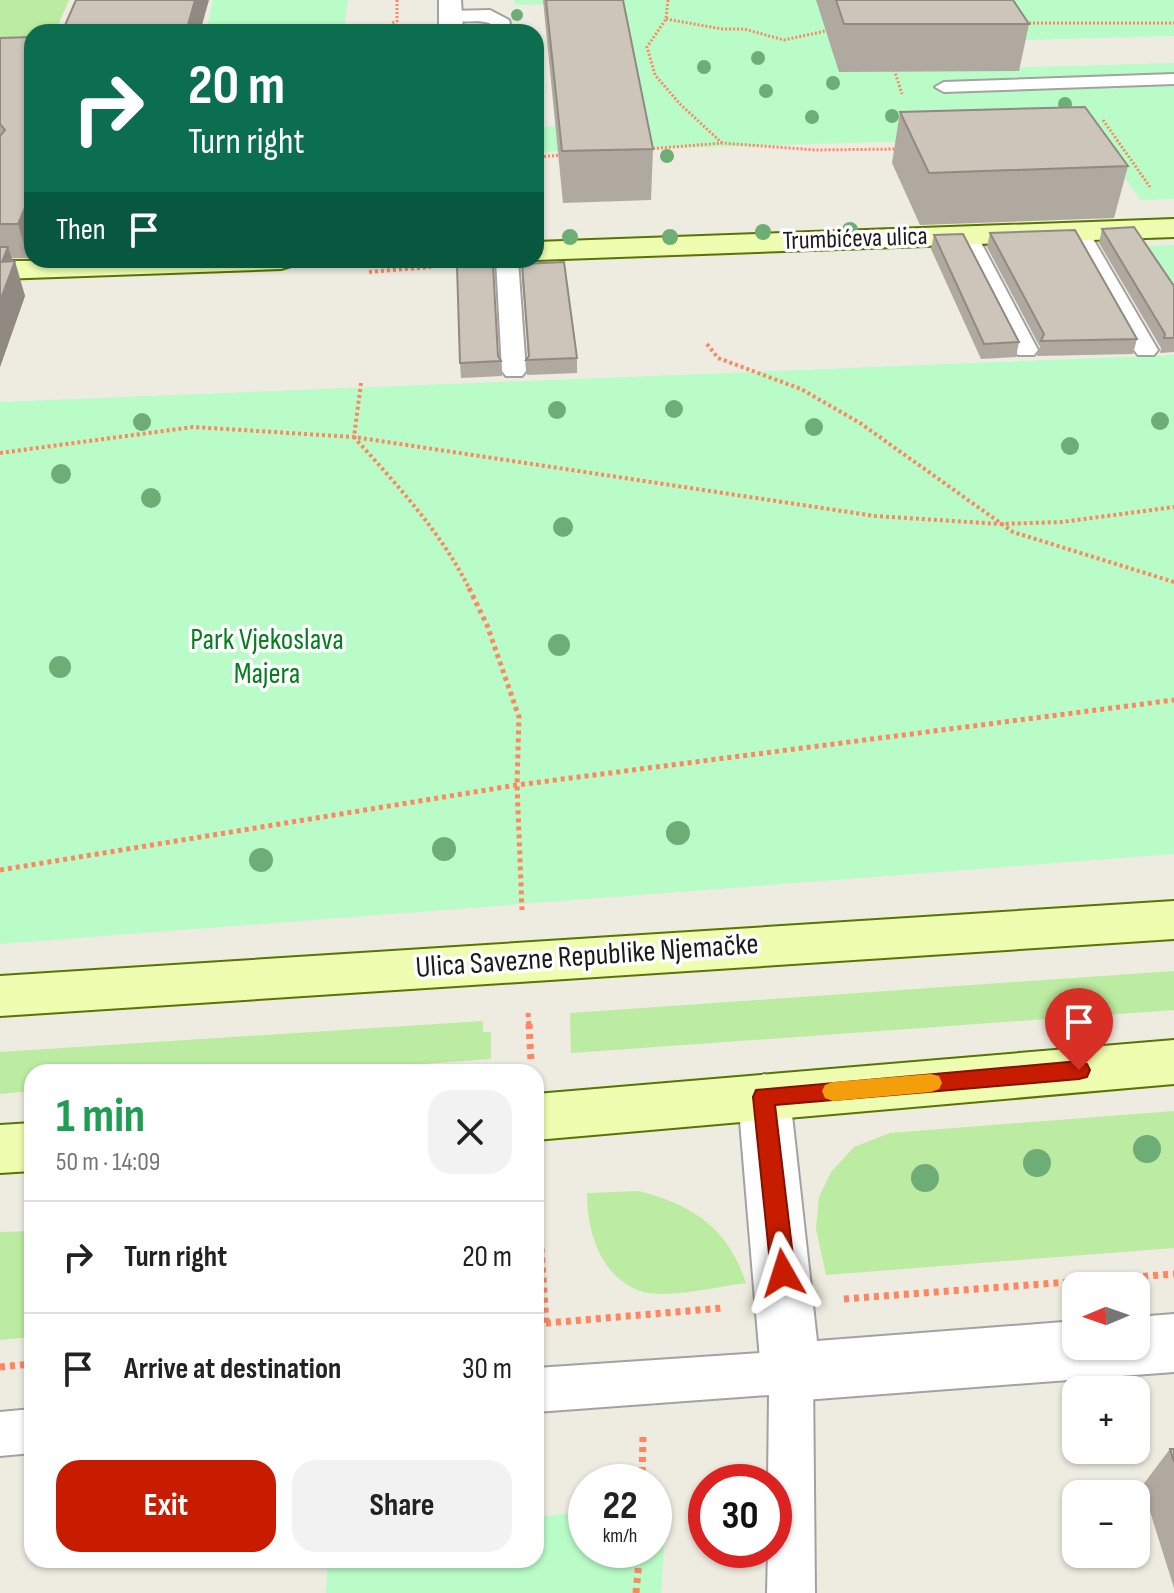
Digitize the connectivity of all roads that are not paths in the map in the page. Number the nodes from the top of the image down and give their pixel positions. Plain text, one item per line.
1 (451, 16) edge
2 (503, 24) edge
3 (1174, 79) edge
4 (944, 87) dead end
5 (1174, 228) edge
6 (1079, 232) junction
7 (967, 235) junction
8 (544, 251) edge
9 (56, 268) edge
10 (508, 268) edge
11 (0, 270) edge
12 (1026, 350) dead end
13 (1146, 350) dead end
14 (514, 371) dead end
15 (1174, 920) edge
16 (0, 996) edge
17 (1174, 1062) edge
18 (764, 1097) junction
19 (544, 1116) edge
20 (24, 1148) edge
21 (0, 1149) edge
22 (1174, 1343) edge
23 (1150, 1345) edge
24 (1062, 1352) edge
25 (791, 1372) junction
26 (544, 1389) edge
27 (24, 1432) edge
28 (0, 1434) edge
29 (791, 1593) edge

1 - 2 lane
3 - 4 lane
5 - 6 street, Trumbićeva ulica
6 - 7 street, Trumbićeva ulica
6 - 13 lane
7 - 8 street, Trumbićeva ulica
7 - 12 lane
9 - 11 street
10 - 14 lane
15 - 16 street, Ulica Savezne Republike Njemačke
17 - 18 street
18 - 19 street
18 - 25 street
20 - 21 street
22 - 23 street
24 - 25 street
25 - 26 lane
25 - 29 lane
27 - 28 lane

